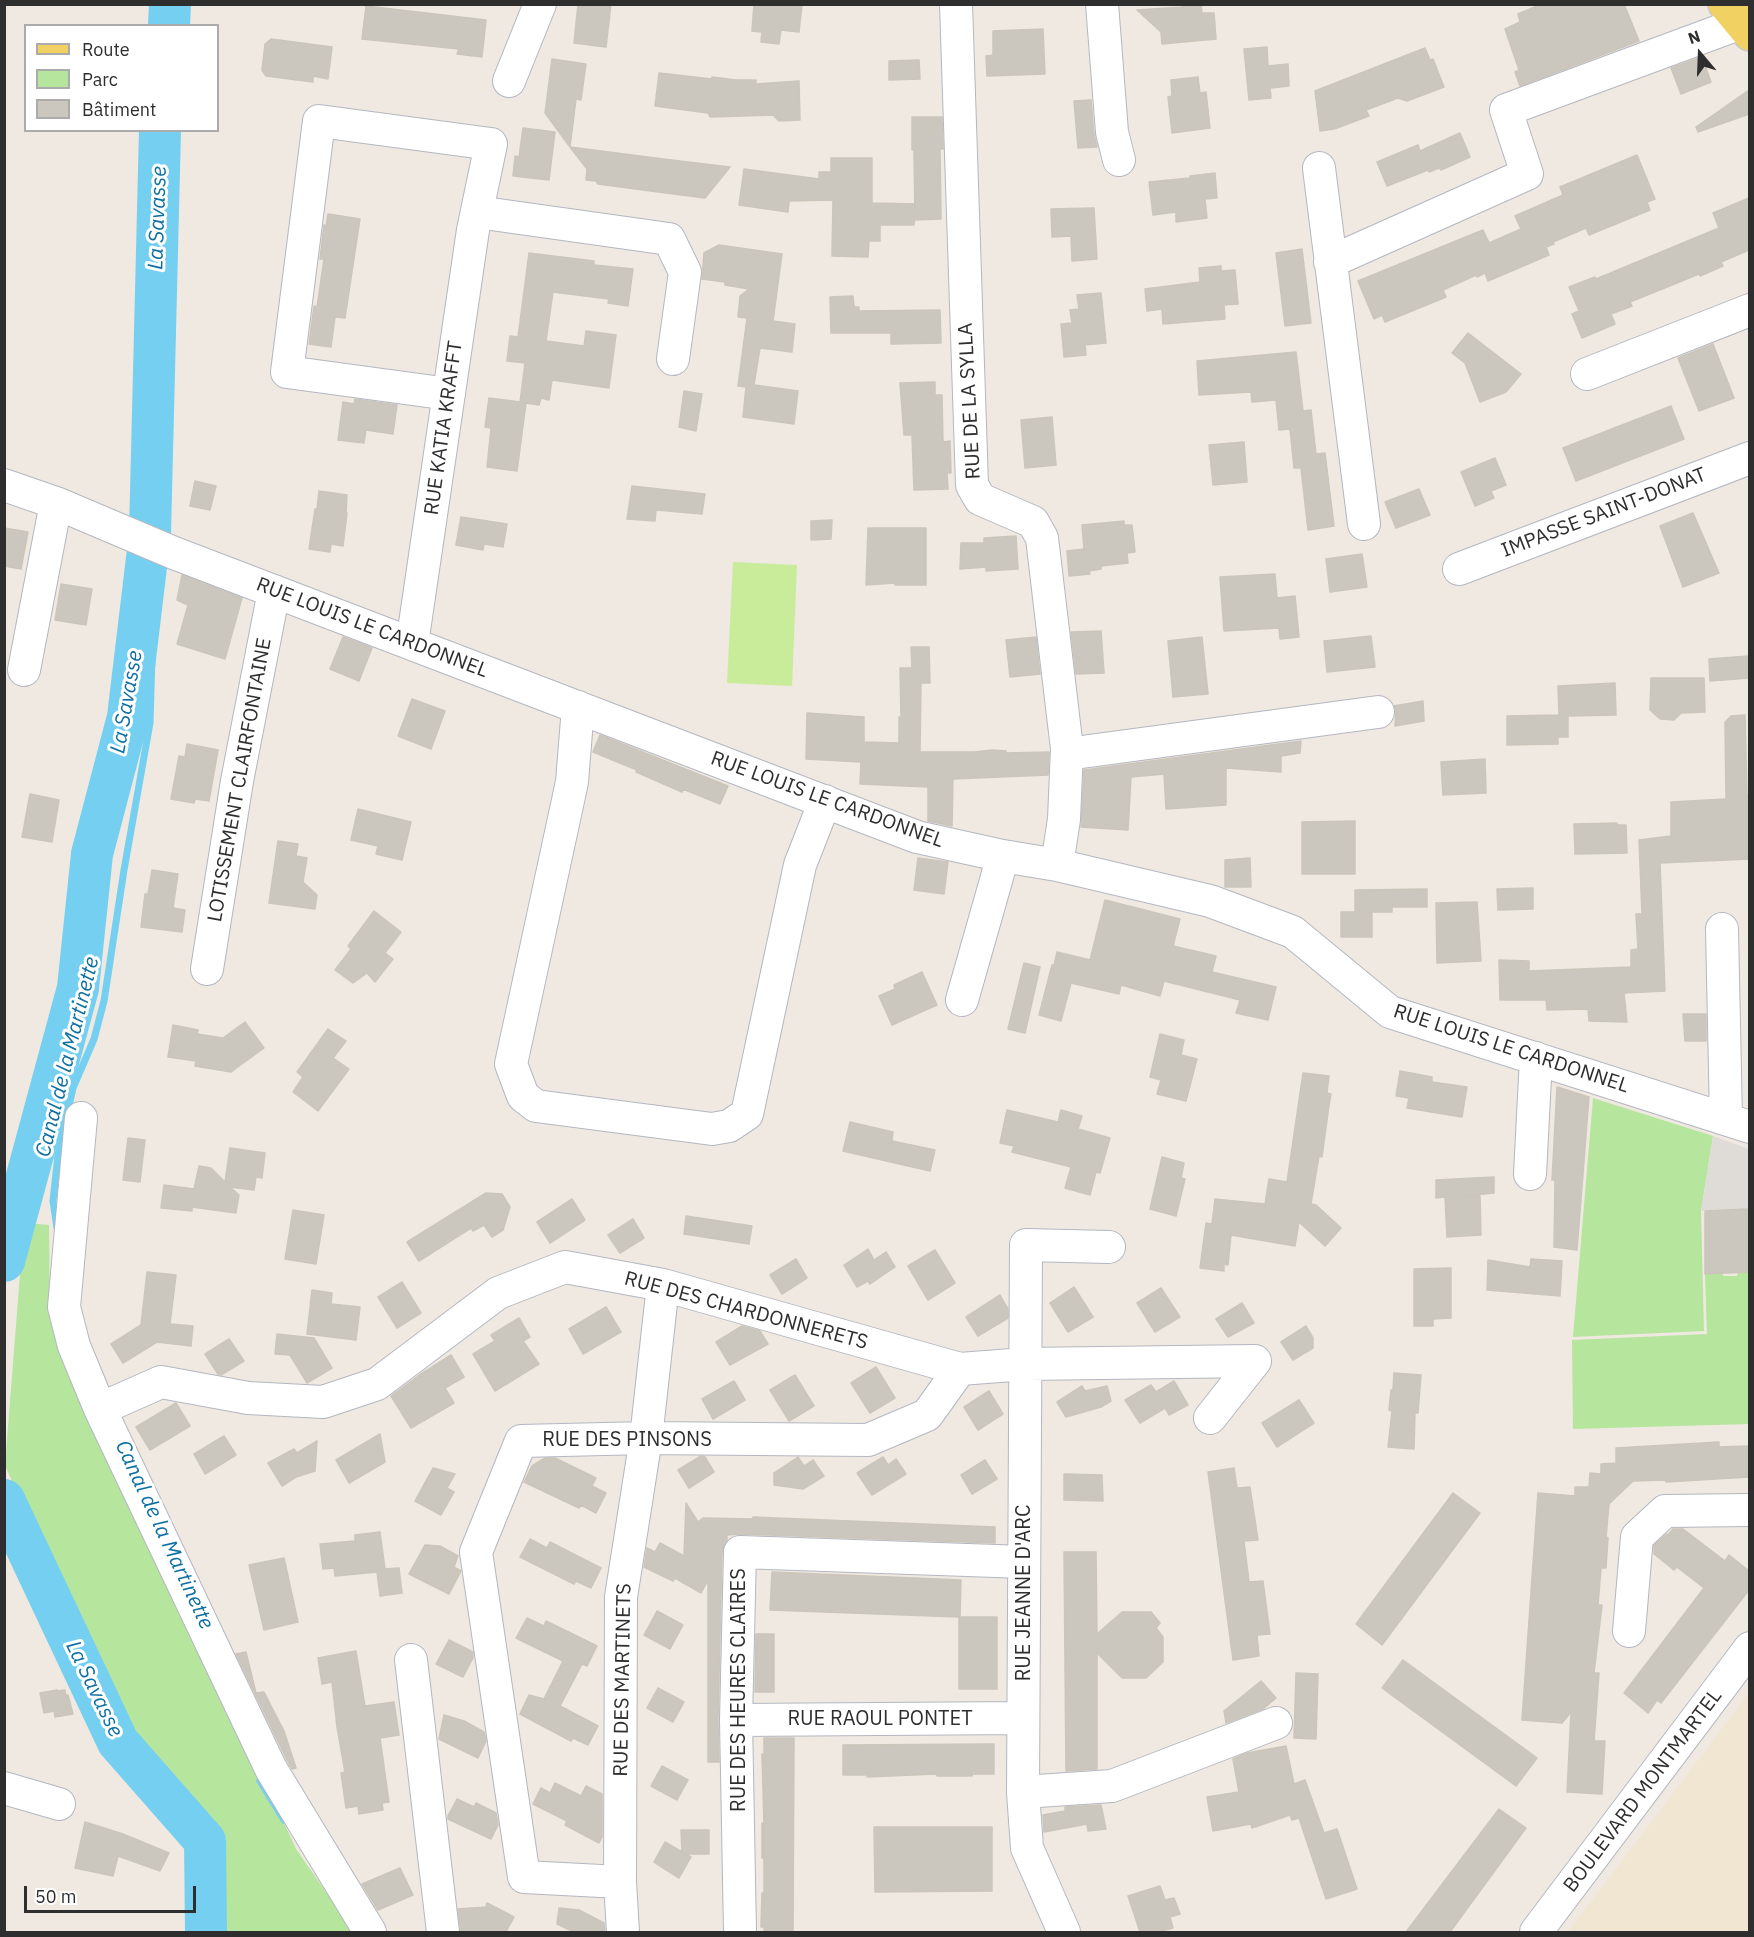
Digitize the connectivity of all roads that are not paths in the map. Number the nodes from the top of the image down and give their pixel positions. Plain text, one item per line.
1 (540, 4) edge
2 (956, 4) edge
3 (1102, 4) edge
4 (1739, 21) edge
5 (509, 81) dead end
6 (1119, 160) dead end
7 (1319, 168) dead end
8 (477, 212) junction
9 (1330, 262) junction
10 (1749, 310) edge
11 (673, 359) dead end
12 (1587, 374) dead end
13 (449, 394) junction
14 (1749, 458) edge
15 (4, 485) edge
16 (56, 503) junction
17 (1364, 524) dead end
18 (1459, 569) dead end
19 (274, 591) junction
20 (412, 644) junction
21 (24, 670) dead end
22 (578, 707) junction
23 (1378, 712) dead end
24 (1067, 754) junction
25 (825, 801) junction
26 (1003, 856) junction
27 (1057, 865) junction
28 (1722, 928) dead end
29 (207, 969) dead end
30 (962, 1000) dead end
31 (1536, 1058) junction
32 (81, 1118) dead end
33 (1738, 1123) edge
34 (1530, 1174) dead end
35 (1109, 1247) dead end
36 (663, 1285) junction
37 (1025, 1364) junction
38 (960, 1369) junction
39 (100, 1409) junction
40 (1210, 1418) dead end
41 (646, 1438) junction
42 (1749, 1510) edge
43 (1024, 1562) junction
44 (1629, 1631) dead end
45 (1749, 1648) edge
46 (411, 1660) dead end
47 (1023, 1718) junction
48 (736, 1720) junction
49 (1276, 1723) dead end
50 (4, 1788) edge
51 (1023, 1792) junction
52 (59, 1804) dead end
53 (620, 1882) junction
54 (370, 1932) edge
55 (443, 1932) edge
56 (623, 1932) edge
57 (740, 1932) edge
58 (1064, 1932) edge
59 (1536, 1932) edge

1 - 5 street
2 - 24 street, RUE DE LA SYLLA
3 - 6 street
4 - 9 street
7 - 9 street
8 - 11 street
8 - 13 street, RUE KATIA KRAFFT
8 - 13 street, RUE KATIA KRAFFT
9 - 17 street
10 - 12 street
13 - 20 street, RUE KATIA KRAFFT
14 - 18 street, IMPASSE SAINT-DONAT
15 - 16 street, RUE LOUIS LE CARDONNEL
16 - 19 street, RUE LOUIS LE CARDONNEL
16 - 21 street
19 - 20 street, RUE LOUIS LE CARDONNEL
19 - 29 street, LOTISSEMENT CLAIRFONTAINE
20 - 22 street, RUE LOUIS LE CARDONNEL
22 - 25 street, RUE LOUIS LE CARDONNEL
22 - 25 street
23 - 24 street
24 - 27 street, RUE DE LA SYLLA
25 - 26 street, RUE LOUIS LE CARDONNEL
26 - 27 street, RUE LOUIS LE CARDONNEL
26 - 30 street
27 - 31 street, RUE LOUIS LE CARDONNEL
28 - 33 street
31 - 33 street, RUE LOUIS LE CARDONNEL
31 - 34 street
32 - 39 street
35 - 37 street, RUE JEANNE D'ARC
36 - 38 street, RUE DES CHARDONNERETS
36 - 39 street, RUE DES CHARDONNERETS
36 - 41 street, RUE DES MARTINETS
37 - 38 street, RUE DES CHARDONNERETS
37 - 40 street, RUE DES CHARDONNERETS
37 - 43 street, RUE JEANNE D'ARC
38 - 41 street, RUE DES PINSONS
39 - 54 street
41 - 53 street, RUE DES MARTINETS
41 - 53 street, RUE DES PINSONS
42 - 44 street
43 - 47 street, RUE JEANNE D'ARC
43 - 48 street, RUE DES HEURES CLAIRES
45 - 59 street, BOULEVARD MONTMARTEL
46 - 55 street
47 - 48 street, RUE RAOUL PONTET
47 - 51 street, RUE JEANNE D'ARC
48 - 57 street, RUE DES HEURES CLAIRES
49 - 51 street
50 - 52 street
51 - 58 street, RUE JEANNE D'ARC
53 - 56 street, RUE DES MARTINETS

